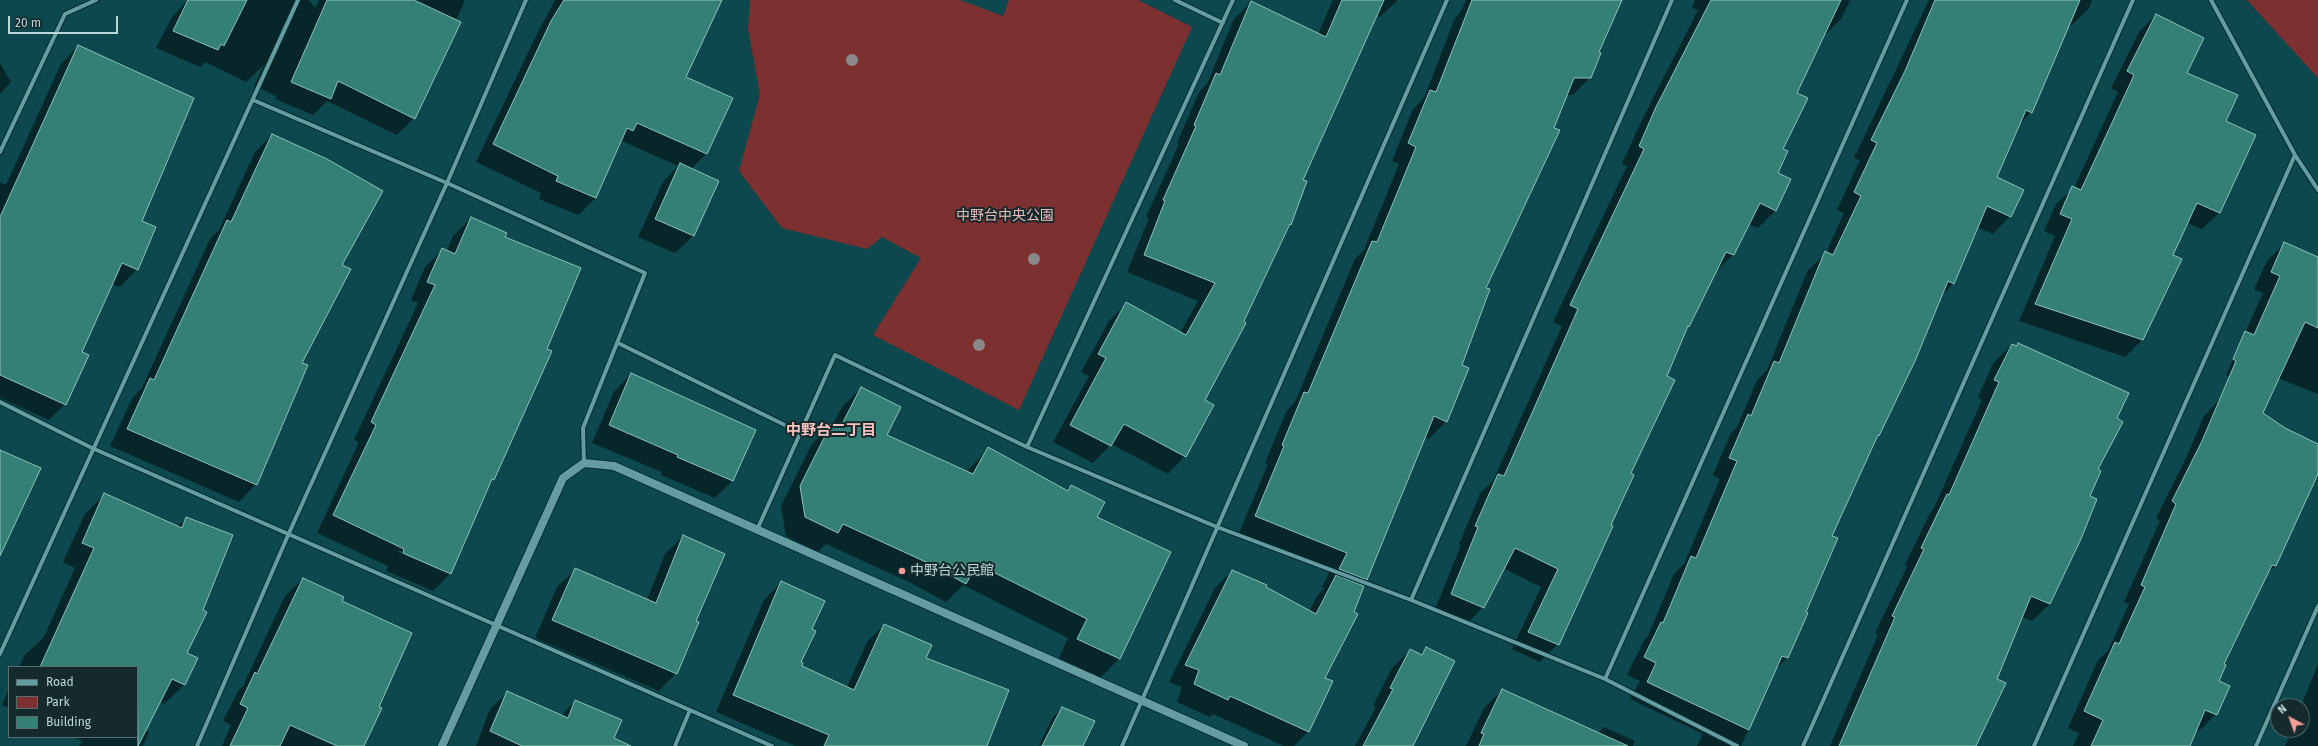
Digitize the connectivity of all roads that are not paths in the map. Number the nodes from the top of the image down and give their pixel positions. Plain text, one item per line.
1 (96, 0) edge
2 (298, 0) edge
3 (526, 0) edge
4 (1175, 0) edge
5 (1233, 0) edge
6 (1447, 0) edge
7 (1672, 0) edge
8 (1907, 0) edge
9 (2133, 0) edge
10 (2211, 0) edge
11 (1223, 24) junction
12 (253, 100) junction
13 (0, 152) edge
14 (2295, 155) junction
15 (447, 183) junction
16 (2318, 190) edge
17 (618, 343) junction
18 (0, 402) edge
19 (799, 432) junction
20 (1027, 447) junction
21 (92, 448) junction
22 (584, 463) junction
23 (1217, 527) junction
24 (757, 530) junction
25 (289, 533) junction
26 (1412, 600) junction
27 (2318, 606) edge
28 (496, 625) junction
29 (0, 654) edge
30 (1605, 679) junction
31 (1142, 701) junction
32 (690, 710) junction
33 (197, 746) edge
34 (442, 746) edge
35 (675, 746) edge
36 (772, 746) edge
37 (1122, 746) edge
38 (1244, 746) edge
39 (1737, 746) edge
40 (1803, 746) edge
41 (2034, 746) edge
42 (2256, 746) edge

1 - 13 street
2 - 12 street
3 - 15 street
4 - 11 street
5 - 11 street
6 - 23 street
7 - 26 street
8 - 30 street
9 - 40 street
10 - 14 street
11 - 20 street
12 - 15 street
12 - 21 street
14 - 16 street
14 - 41 street
15 - 17 street
15 - 25 street
17 - 19 street
17 - 22 street
18 - 21 street
19 - 20 street
19 - 24 street
20 - 23 street
21 - 25 street
21 - 29 street
22 - 24 street
22 - 28 street
23 - 26 street
23 - 31 street
24 - 31 street
25 - 28 street
25 - 33 street
26 - 30 street
27 - 42 street
28 - 32 street
28 - 34 street
30 - 39 street
31 - 37 street
31 - 38 street
32 - 35 street
32 - 36 street

